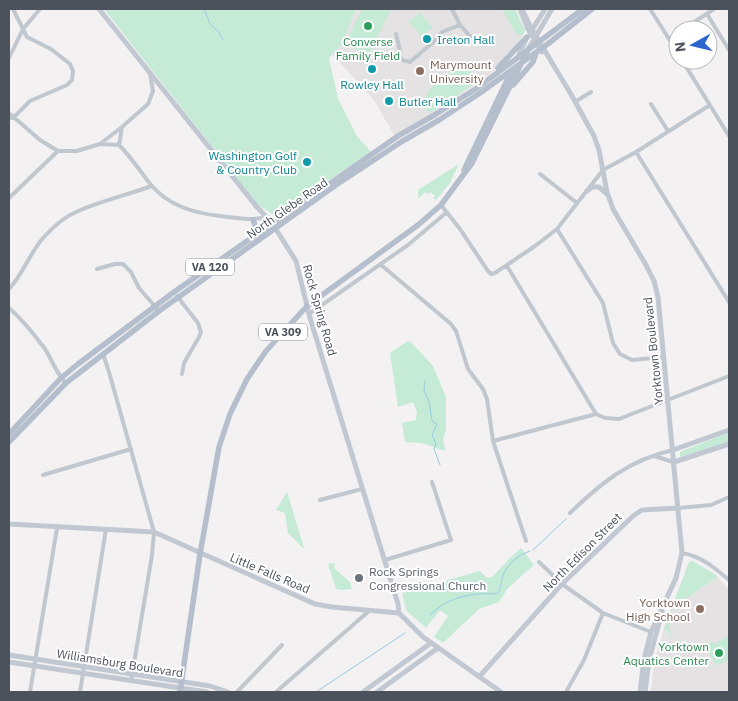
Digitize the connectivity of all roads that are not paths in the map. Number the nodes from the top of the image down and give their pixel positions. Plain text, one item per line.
1 (13, 9) edge
2 (40, 9) edge
3 (100, 9) edge
4 (452, 9) edge
5 (521, 9) edge
6 (545, 9) edge
7 (552, 9) edge
8 (583, 9) edge
9 (592, 9) edge
10 (650, 9) edge
11 (714, 9) edge
12 (707, 14) junction
13 (698, 20) edge
14 (539, 23) junction
15 (460, 25) junction
16 (22, 29) junction
17 (396, 34) dead end
18 (470, 36) dead end
19 (668, 36) edge
20 (527, 37) junction
21 (530, 46) junction
22 (729, 50) edge
23 (536, 53) junction
24 (519, 55) junction
25 (9, 58) edge
26 (521, 62) junction
27 (513, 68) junction
28 (688, 70) edge
29 (150, 74) junction
30 (492, 77) junction
31 (160, 86) junction
32 (508, 88) junction
33 (153, 91) junction
34 (591, 92) dead end
35 (575, 102) junction
36 (651, 104) dead end
37 (710, 105) junction
38 (9, 113) edge
39 (11, 118) edge
40 (122, 127) junction
41 (668, 131) junction
42 (729, 136) edge
43 (100, 144) junction
44 (119, 145) junction
45 (58, 151) junction
46 (636, 152) junction
47 (603, 170) junction
48 (462, 174) junction
49 (540, 174) dead end
50 (152, 186) junction
51 (587, 191) junction
52 (609, 197) junction
53 (9, 198) edge
54 (577, 204) junction
55 (441, 205) junction
56 (447, 212) junction
57 (267, 217) junction
58 (253, 220) junction
59 (274, 225) junction
60 (557, 229) junction
61 (258, 233) junction
62 (380, 264) junction
63 (507, 266) junction
64 (97, 269) dead end
65 (9, 289) edge
66 (176, 295) junction
67 (729, 302) edge
68 (308, 306) junction
69 (9, 308) edge
70 (157, 308) junction
71 (309, 314) junction
72 (100, 351) junction
73 (664, 357) junction
74 (182, 374) dead end
75 (729, 376) edge
76 (64, 380) junction
77 (668, 399) junction
78 (596, 414) junction
79 (729, 430) edge
80 (9, 434) edge
81 (493, 441) junction
82 (9, 442) edge
83 (729, 444) edge
84 (131, 449) junction
85 (672, 450) junction
86 (654, 456) junction
87 (674, 462) junction
88 (43, 474) dead end
89 (432, 482) dead end
90 (362, 488) junction
91 (729, 497) edge
92 (320, 500) dead end
93 (678, 508) junction
94 (570, 514) dead end
95 (9, 524) edge
96 (57, 528) junction
97 (106, 529) junction
98 (154, 532) junction
99 (526, 541) dead end
100 (682, 553) junction
101 (200, 554) junction
102 (385, 560) junction
103 (539, 562) dead end
104 (729, 580) edge
105 (562, 584) junction
106 (369, 611) junction
107 (662, 611) junction
108 (399, 613) junction
109 (603, 613) junction
110 (652, 632) junction
111 (431, 643) junction
112 (282, 645) dead end
113 (438, 648) junction
114 (9, 655) edge
115 (36, 659) junction
116 (9, 662) edge
117 (35, 666) junction
118 (84, 667) junction
119 (83, 674) junction
120 (132, 675) junction
121 (479, 677) junction
122 (131, 681) junction
123 (181, 688) edge
124 (30, 692) edge
125 (80, 692) edge
126 (207, 692) edge
127 (228, 692) edge
128 (237, 692) edge
129 (276, 692) edge
130 (363, 692) edge
131 (377, 692) edge
132 (501, 692) edge
133 (566, 692) edge
134 (640, 692) edge
135 (645, 692) edge

1 - 16 street
2 - 16 street
3 - 29 street, Rock Spring Road
4 - 15 street
5 - 35 street, Yorktown Boulevard
6 - 14 street, VA 309
7 - 14 street, VA 309
8 - 21 main road, North Glebe Road / VA 120
9 - 23 main road, North Glebe Road / VA 120
10 - 19 street
11 - 12 street
12 - 13 street
12 - 22 street
14 - 20 street, VA 309
14 - 21 street, VA 309
15 - 17 street
15 - 18 street
16 - 25 street
16 - 39 street
20 - 24 street, VA 309
20 - 30 main road
21 - 24 main road, North Glebe Road / VA 120
21 - 26 main road, VA 309
23 - 26 main road, North Glebe Road / VA 120
23 - 32 main road
24 - 27 main road, VA 309
24 - 30 main road, North Glebe Road / VA 120
26 - 27 main road, North Glebe Road / VA 120
26 - 32 main road, VA 309
27 - 48 main road, VA 309
27 - 59 main road, North Glebe Road / VA 120
28 - 37 street
29 - 31 street, Rock Spring Road
29 - 33 street
30 - 59 main road, North Glebe Road / VA 120
31 - 33 street
31 - 57 street, Rock Spring Road
32 - 48 main road, VA 309
33 - 40 street
34 - 35 street
35 - 47 street, Yorktown Boulevard
36 - 41 street
37 - 41 street
37 - 42 street
38 - 39 street
39 - 45 street
40 - 43 street
40 - 44 street
41 - 46 street
43 - 44 street
43 - 45 street
44 - 50 street
45 - 53 street
46 - 47 street
46 - 67 street
47 - 51 street
47 - 52 street, Yorktown Boulevard
48 - 55 main road, VA 309
49 - 54 street
50 - 58 street
50 - 65 street
51 - 52 street
51 - 54 street
52 - 73 street, Yorktown Boulevard
54 - 60 street
55 - 56 street
55 - 68 main road, VA 309
56 - 62 street
56 - 63 street
57 - 58 street
57 - 59 street, Rock Spring Road
58 - 61 main road
59 - 61 main road, North Glebe Road / VA 120
59 - 66 main road, North Glebe Road / VA 120
59 - 68 street, Rock Spring Road
60 - 63 street
60 - 73 street
61 - 66 main road, North Glebe Road / VA 120
62 - 71 street
62 - 81 street
63 - 78 street
64 - 70 street
66 - 70 main road, North Glebe Road / VA 120
66 - 74 street
68 - 71 street, Rock Spring Road
68 - 101 main road, VA 309
69 - 76 street
70 - 72 main road, North Glebe Road / VA 120
71 - 90 street, Rock Spring Road
72 - 76 main road, North Glebe Road / VA 120
72 - 84 street
73 - 77 street, Yorktown Boulevard
75 - 77 street
76 - 80 main road, North Glebe Road / VA 120
76 - 82 main road, North Glebe Road / VA 120
77 - 78 street
77 - 85 street, Yorktown Boulevard
78 - 81 street
79 - 85 street
81 - 99 street
83 - 87 street
84 - 88 street
84 - 98 street
85 - 86 street
85 - 87 street, Yorktown Boulevard
86 - 87 street
86 - 94 street
87 - 93 street, Yorktown Boulevard
89 - 102 street
90 - 92 street
90 - 102 street, Rock Spring Road
91 - 93 street, North Edison Street
93 - 100 street, Yorktown Boulevard
93 - 105 street, North Edison Street
95 - 96 street, Little Falls Road
96 - 97 street, Little Falls Road
96 - 115 street
97 - 98 street, Little Falls Road
97 - 118 street
98 - 101 street, Little Falls Road
98 - 120 street
100 - 104 street
100 - 107 street, Yorktown Boulevard
101 - 106 street, Little Falls Road
101 - 123 main road, VA 309
102 - 108 street, Rock Spring Road
103 - 105 street
105 - 109 street
105 - 121 street, North Edison Street
106 - 108 street, Little Falls Road
106 - 129 street
107 - 110 street, Yorktown Boulevard
107 - 135 street, Yorktown Boulevard
108 - 111 street
109 - 110 street
109 - 133 street
110 - 134 street, Yorktown Boulevard
111 - 113 street
111 - 130 street
112 - 128 street
113 - 121 street
113 - 131 street
114 - 115 street, Williamsburg Boulevard
115 - 117 street
115 - 118 street, Williamsburg Boulevard
116 - 117 street, Williamsburg Boulevard
117 - 119 street, Williamsburg Boulevard
117 - 124 street
118 - 119 street
118 - 120 street, Williamsburg Boulevard
119 - 122 street, Williamsburg Boulevard
119 - 125 street
120 - 122 street
120 - 123 street, Williamsburg Boulevard
121 - 132 street
122 - 123 street, Williamsburg Boulevard
123 - 126 street, Williamsburg Boulevard
123 - 127 street, Williamsburg Boulevard

